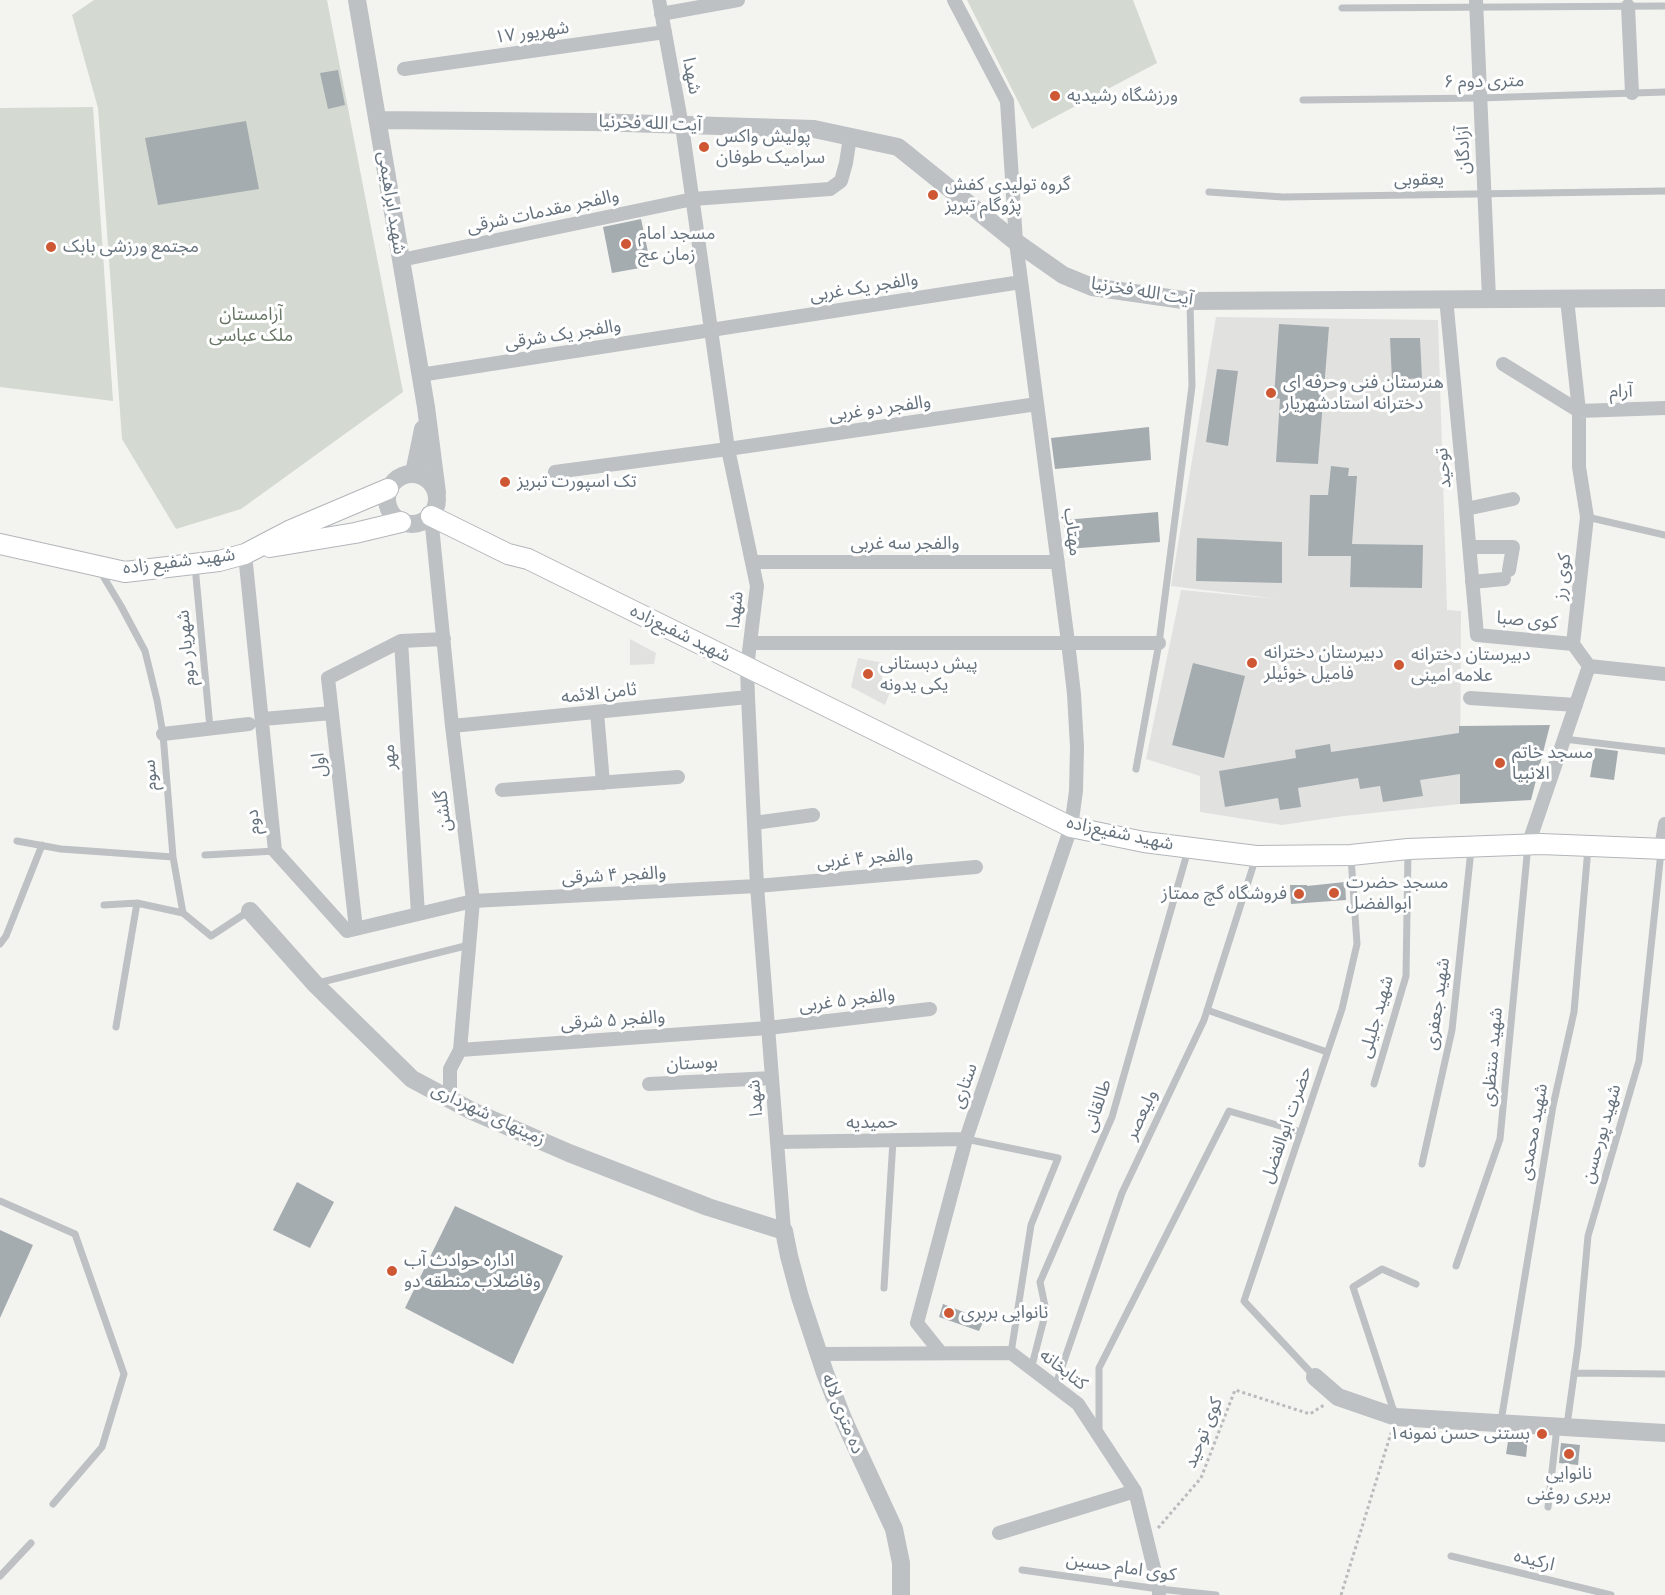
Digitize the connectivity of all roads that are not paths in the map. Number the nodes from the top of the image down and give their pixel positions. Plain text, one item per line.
1 (357, 0) edge
2 (738, 0) edge
3 (954, 0) edge
4 (1476, 4) edge
5 (1628, 6) junction
6 (1665, 6) edge
7 (660, 7) edge
8 (1342, 8) dead end
9 (665, 32) junction
10 (404, 69) dead end
11 (1665, 92) edge
12 (1632, 93) junction
13 (1480, 98) junction
14 (1303, 100) dead end
15 (378, 120) junction
16 (682, 126) junction
17 (850, 137) junction
18 (1665, 191) edge
19 (1209, 192) dead end
20 (1484, 195) junction
21 (693, 199) junction
22 (1016, 242) junction
23 (401, 260) junction
24 (1021, 282) junction
25 (1446, 298) junction
26 (1489, 298) junction
27 (1665, 298) edge
28 (1567, 299) junction
29 (1190, 301) junction
30 (712, 330) junction
31 (1503, 364) dead end
32 (420, 375) junction
33 (1037, 404) junction
34 (426, 407) junction
35 (1665, 408) edge
36 (1579, 411) junction
37 (728, 449) junction
38 (555, 472) dead end
39 (414, 473) junction
40 (388, 489) junction
41 (1513, 499) dead end
42 (434, 505) junction
43 (1467, 509) junction
44 (1587, 517) junction
45 (401, 522) junction
46 (1665, 535) edge
47 (0, 544) edge
48 (1470, 548) junction
49 (249, 552) junction
50 (752, 562) junction
51 (1058, 562) junction
52 (195, 564) junction
53 (97, 566) junction
54 (1472, 582) junction
55 (1477, 635) joint
56 (444, 639) junction
57 (401, 641) junction
58 (1068, 642) junction
59 (750, 643) junction
60 (1159, 643) junction
61 (1574, 644) junction
62 (1589, 666) junction
63 (747, 668) junction
64 (1665, 674) edge
65 (748, 697) junction
66 (1470, 698) dead end
67 (1576, 705) junction
68 (597, 712) junction
69 (332, 713) junction
70 (263, 720) junction
71 (249, 724) dead end
72 (452, 726) junction
73 (210, 729) junction
74 (163, 734) junction
75 (1564, 740) junction
76 (1665, 750) edge
77 (1136, 769) dead end
78 (678, 777) dead end
79 (603, 783) junction
80 (502, 790) dead end
81 (813, 815) dead end
82 (754, 823) junction
83 (1665, 824) edge
84 (1071, 827) junction
85 (17, 841) dead end
86 (42, 845) junction
87 (1528, 845) junction
88 (1588, 846) junction
89 (1189, 847) junction
90 (1472, 847) junction
91 (1408, 849) junction
92 (1663, 849) edge
93 (275, 851) junction
94 (205, 855) dead end
95 (1351, 855) junction
96 (1256, 856) junction
97 (173, 857) junction
98 (976, 867) dead end
99 (757, 886) junction
100 (473, 901) junction
101 (137, 903) junction
102 (104, 905) dead end
103 (250, 911) joint
104 (183, 913) junction
105 (418, 914) junction
106 (356, 929) junction
107 (0, 944) edge
108 (469, 945) junction
109 (315, 984) junction
110 (930, 1009) dead end
111 (1207, 1010) junction
112 (116, 1027) dead end
113 (768, 1028) junction
114 (460, 1050) junction
115 (1327, 1052) junction
116 (772, 1078) junction
117 (650, 1084) dead end
118 (1374, 1084) dead end
119 (450, 1099) junction
120 (1301, 1132) junction
121 (966, 1139) junction
122 (893, 1140) junction
123 (778, 1142) junction
124 (1422, 1164) dead end
125 (0, 1201) edge
126 (784, 1231) junction
127 (1456, 1266) dead end
128 (1416, 1284) dead end
129 (884, 1288) dead end
130 (941, 1353) junction
131 (1011, 1353) junction
132 (818, 1354) junction
133 (1031, 1369) junction
134 (1574, 1373) junction
135 (1665, 1374) edge
136 (1315, 1377) joint
137 (1055, 1387) junction
138 (1396, 1417) junction
139 (1501, 1423) junction
140 (1562, 1427) junction
141 (1665, 1433) edge
142 (1098, 1435) junction
143 (1135, 1491) junction
144 (53, 1504) dead end
145 (1548, 1508) dead end
146 (999, 1533) dead end
147 (31, 1543) dead end
148 (1451, 1556) dead end
149 (1022, 1570) dead end
150 (0, 1576) edge
151 (1159, 1592) edge
152 (902, 1595) edge
153 (1216, 1595) edge
154 (1611, 1595) edge

1 - 15 street, شهید ابراهیمی
2 - 7 street
3 - 22 street, مهتاب
4 - 5 lane
4 - 8 lane
4 - 13 street, آزادگان
5 - 6 lane
5 - 12 street
7 - 9 street, شهدا
9 - 10 street, ۱۷ شهریور
9 - 16 street, شهدا
11 - 12 lane, ۶ متری دوم
12 - 13 lane, ۶ متری دوم
13 - 14 lane, ۶ متری دوم
13 - 20 street, آزادگان
15 - 16 street, آیت الله فخرنیا
15 - 23 street, شهید ابراهیمی
16 - 17 street, آیت الله فخرنیا
16 - 21 street, شهدا
17 - 21 street, والفجر مقدمات شرقی
17 - 22 street, آیت الله فخرنیا
18 - 20 lane, یعقوبی
19 - 20 lane, یعقوبی
20 - 26 street, آزادگان
21 - 23 street, والفجر مقدمات شرقی
21 - 30 street, شهدا
22 - 24 street, مهتاب
22 - 29 street, آیت الله فخرنیا
23 - 32 street, شهید ابراهیمی
24 - 30 street, والفجر یک غربی
24 - 33 street, مهتاب
25 - 26 street, آیت الله فخرنیا
25 - 29 street, آیت الله فخرنیا
25 - 43 street, توحید
26 - 28 street, آیت الله فخرنیا
27 - 28 street, آیت الله فخرنیا
28 - 36 street, کوی رز
29 - 60 lane
30 - 32 street, والفجر یک شرقی
30 - 37 street, شهدا
31 - 36 street
32 - 34 street, شهید ابراهیمی
33 - 37 street, والفجر دو غربی
33 - 51 street, مهتاب
34 - 39 street, شهید ابراهیمی
34 - 42 street, شهید ابراهیمی
35 - 36 street, آرام
36 - 44 street, کوی رز
37 - 38 street, والفجر دو غربی
37 - 50 street, شهدا
39 - 40 street
39 - 42 street
40 - 45 street
40 - 49 main road, شهید شفیع زاده
41 - 43 street
42 - 45 street
42 - 56 street, گلشن
42 - 63 main road, شهید شفیع‌زاده
43 - 48 street, توحید
44 - 46 lane
44 - 61 street, کوی رز
45 - 49 main road, شهید شفیع زاده
47 - 53 main road, شهید شفیع زاده
48 - 54 street, توحید
48 - 54 street
49 - 52 main road, شهید شفیع زاده
49 - 70 street, دوم
50 - 51 street, والفجر سه غربی
50 - 59 street, شهدا
51 - 58 street, مهتاب
52 - 53 main road, شهید شفیع زاده
52 - 73 lane, شهریار دوم
53 - 74 lane, سوم
54 - 55 street, توحید
55 - 61 street, کوی صبا
56 - 57 street
56 - 72 street, گلشن
57 - 69 street, اول
57 - 105 street, مهر
58 - 59 street
58 - 60 street
58 - 84 street, مهتاب
59 - 63 street, شهدا
60 - 77 lane
61 - 62 street
62 - 64 street
62 - 67 street
63 - 65 street, شهدا
63 - 84 main road, شهید شفیع‌زاده
65 - 68 street, ثامن الائمه
65 - 82 street, شهدا
66 - 67 street
67 - 75 street
68 - 72 street, ثامن الائمه
68 - 79 street
69 - 70 street
69 - 106 street, اول
70 - 93 street, دوم
71 - 73 street
72 - 100 street, گلشن
73 - 74 street
74 - 97 lane, سوم
75 - 76 lane
75 - 87 street
78 - 79 street
79 - 80 street
81 - 82 street
82 - 99 street, شهدا
83 - 92 street
84 - 89 main road, شهید شفیع‌زاده
84 - 121 street, ستاری
85 - 86 lane
86 - 97 lane
86 - 107 lane
87 - 88 main road, شهید شفیع‌زاده
87 - 90 main road, شهید شفیع‌زاده
87 - 127 lane, شهید منتظری
88 - 92 main road, شهید شفیع‌زاده
88 - 139 lane, شهید محمدی
89 - 96 main road, شهید شفیع‌زاده
89 - 133 lane, طالقانی
90 - 91 main road, شهید شفیع‌زاده
90 - 124 lane, شهید جعفری
91 - 95 main road, شهید شفیع‌زاده
91 - 118 lane, شهید جلیلی
92 - 134 lane, شهید پورحسن
93 - 94 lane
93 - 106 street, دوم
95 - 96 main road, شهید شفیع‌زاده
95 - 115 lane, حضرت ابوالفضل
96 - 111 lane, ولیعصر
97 - 104 lane, سوم
98 - 99 street, والفجر ۴ غربی
99 - 100 street, والفجر ۴ شرقی
99 - 113 street, شهدا
100 - 105 street
100 - 108 street, گلشن
101 - 102 lane
101 - 104 lane
101 - 112 lane
103 - 104 lane
103 - 109 street, زمینهای شهرداری
105 - 106 street
108 - 109 lane
108 - 114 street, گلشن
109 - 119 street, زمینهای شهرداری
110 - 113 street, والفجر ۵ غربی
111 - 115 lane
111 - 137 lane, ولیعصر
113 - 114 street, والفجر ۵ شرقی
113 - 116 street, شهدا
114 - 119 street, گلشن
115 - 120 lane, حضرت ابوالفضل
116 - 117 street, بوستان
116 - 123 street, شهدا
119 - 126 street, زمینهای شهرداری
120 - 136 lane, حضرت ابوالفضل
120 - 142 lane
121 - 122 street, حمیدیه
121 - 130 street, ستاری
121 - 131 lane
122 - 123 street, حمیدیه
122 - 129 lane
123 - 126 street, شهدا
125 - 144 lane
126 - 132 street, ده متری لاله
128 - 138 lane
130 - 131 street, کتابخانه
130 - 132 street, کتابخانه
131 - 133 street, کتابخانه
132 - 152 street, ده متری لاله
133 - 137 street, کتابخانه
134 - 135 lane
134 - 140 lane, شهید پورحسن
136 - 138 street
137 - 142 street, کتابخانه
138 - 139 street
139 - 140 street
140 - 141 street
140 - 145 lane, شهید پورحسن
142 - 143 street, کتابخانه
143 - 146 street
143 - 151 street, کتابخانه
147 - 150 lane
148 - 154 lane, ارکیده
149 - 151 lane, کوی امام حسین
151 - 153 lane, کوی امام حسین

